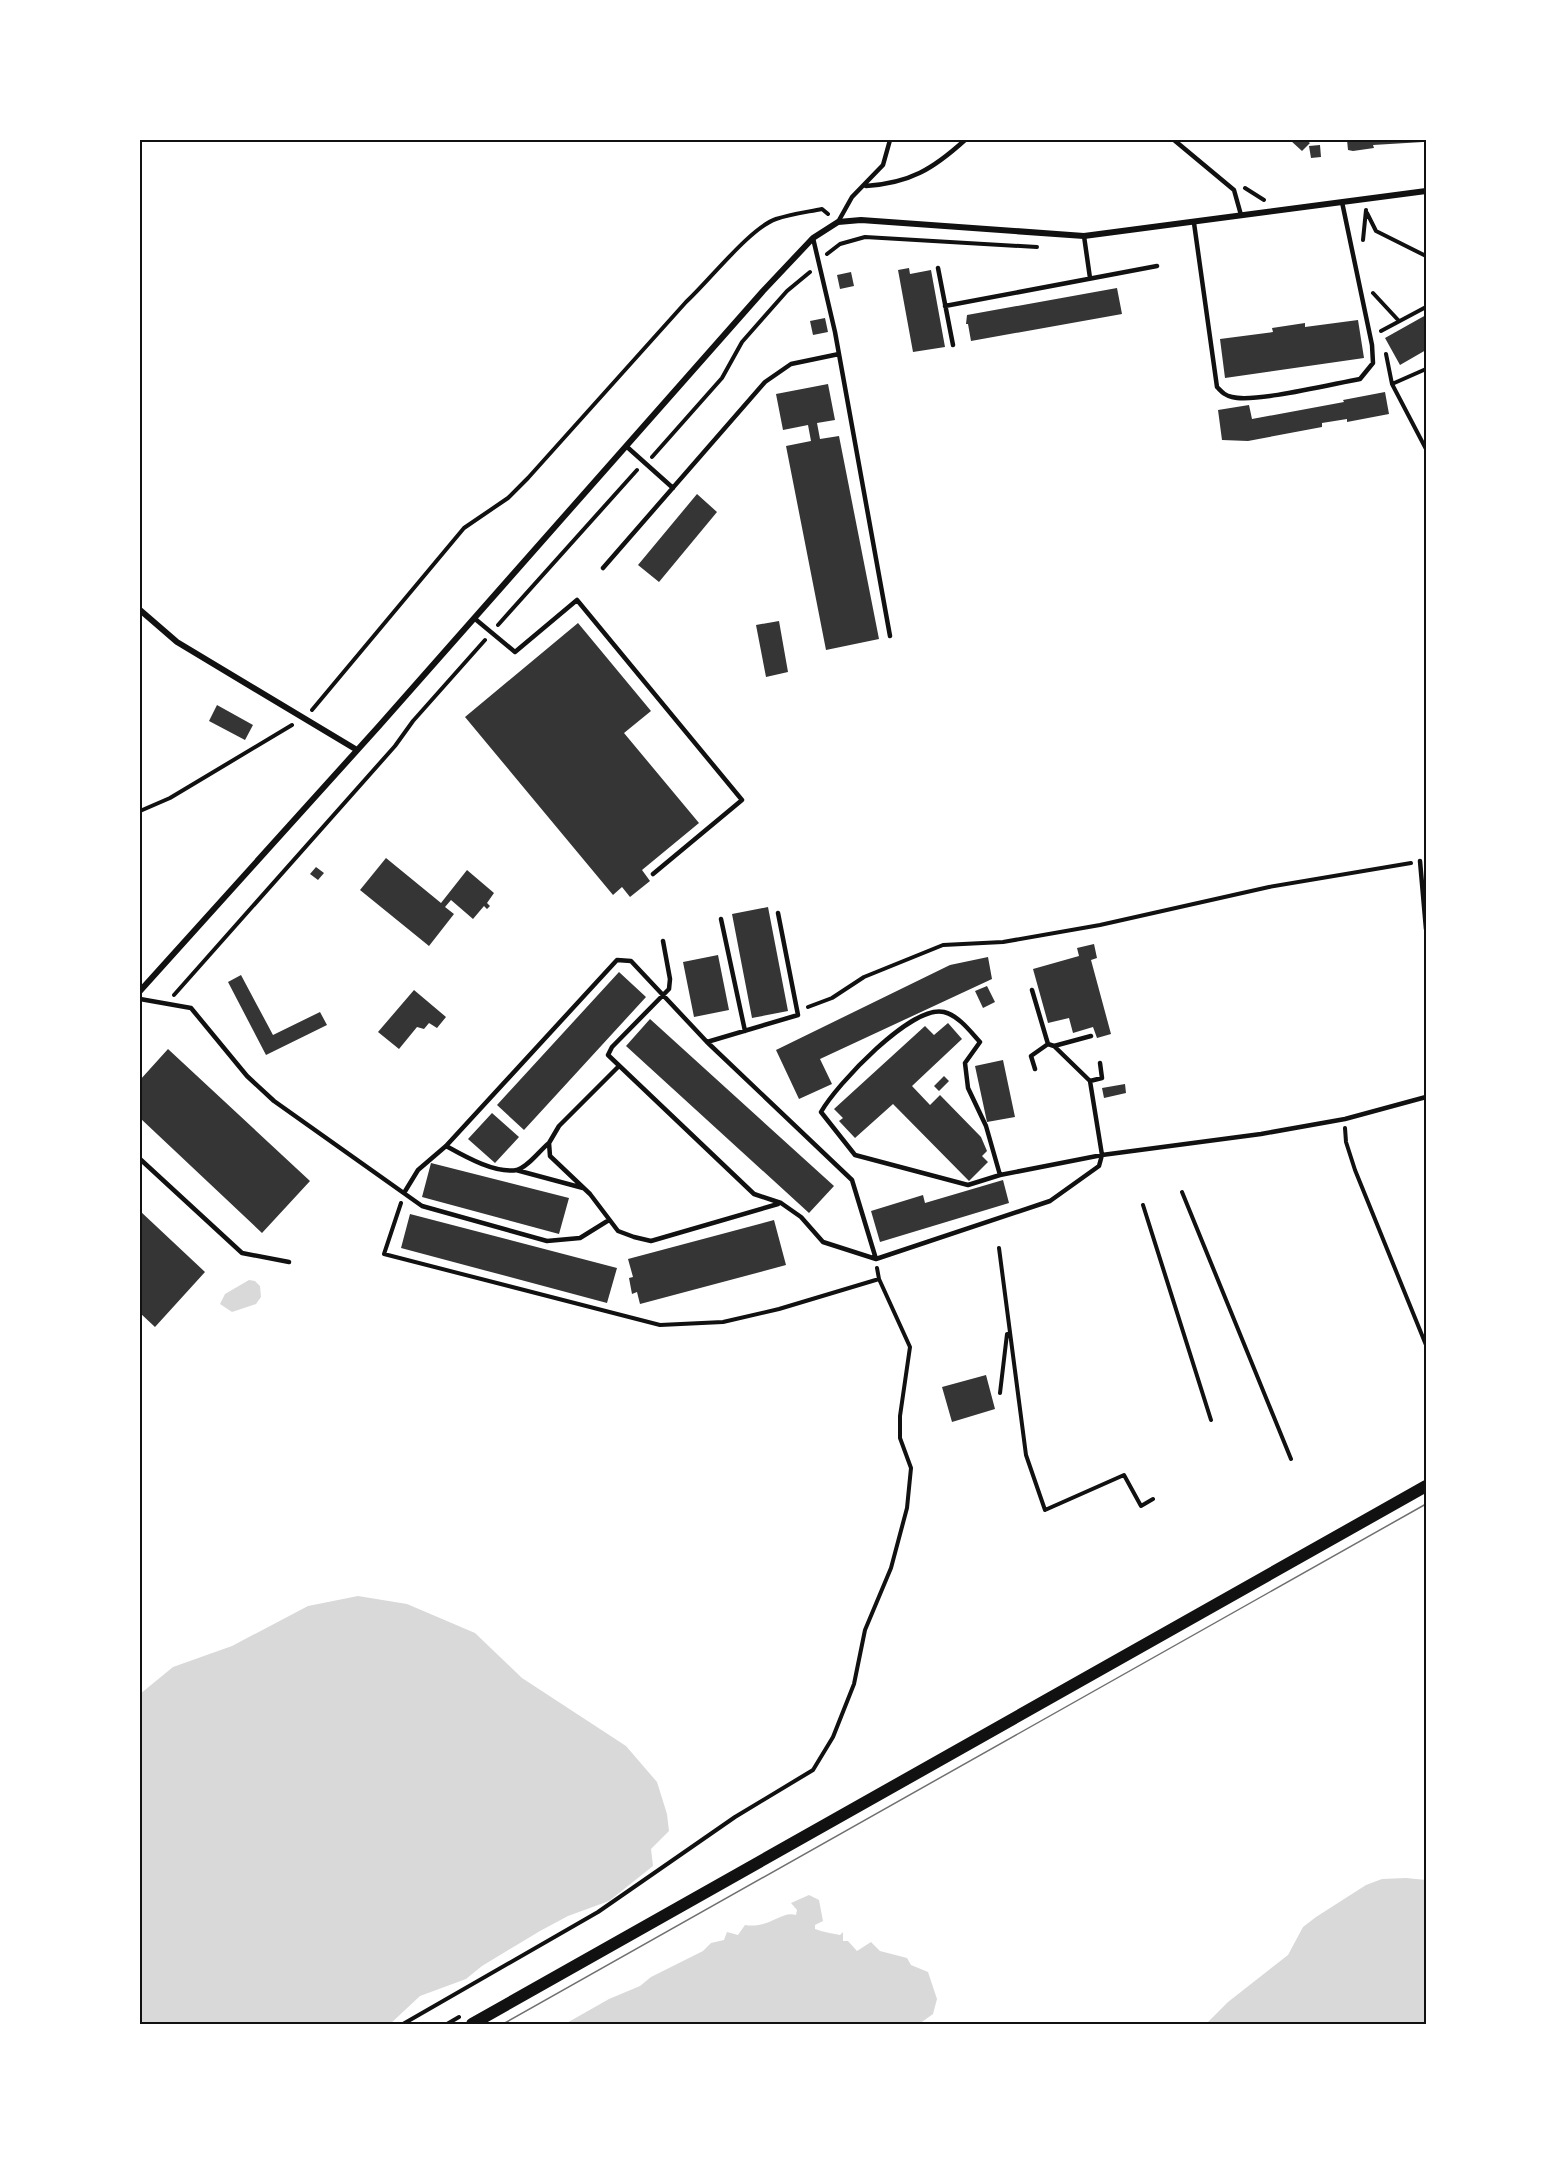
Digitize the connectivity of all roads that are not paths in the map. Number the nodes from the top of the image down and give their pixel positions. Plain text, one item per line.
1 (890, 140) edge
2 (965, 140) edge
3 (1174, 140) edge
4 (866, 186) junction
5 (1426, 190) edge
6 (1342, 202) junction
7 (1241, 215) junction
8 (838, 222) junction
9 (1194, 223) junction
10 (1084, 236) junction
11 (813, 238) junction
12 (1157, 266) dead end
13 (938, 268) dead end
14 (1090, 278) junction
15 (945, 306) junction
16 (953, 345) dead end
17 (839, 354) junction
18 (626, 446) junction
19 (673, 488) junction
20 (603, 568) dead end
21 (140, 610) edge
22 (474, 618) junction
23 (890, 636) dead end
24 (357, 750) junction
25 (1420, 861) road end
26 (653, 874) dead end
27 (778, 913) dead end
28 (721, 919) dead end
29 (1426, 929) edge
30 (663, 941) dead end
31 (1032, 990) dead end
32 (140, 991) edge
33 (664, 996) junction
34 (140, 999) edge
35 (745, 1031) junction
36 (1091, 1036) dead end
37 (707, 1042) junction
38 (1048, 1044) junction
39 (1054, 1046) junction
40 (1100, 1063) dead end
41 (619, 1066) junction
42 (1035, 1069) dead end
43 (1090, 1081) junction
44 (1426, 1097) edge
45 (549, 1143) junction
46 (446, 1146) junction
47 (1102, 1155) junction
48 (140, 1159) edge
49 (516, 1170) junction
50 (1000, 1175) junction
51 (585, 1189) junction
52 (404, 1193) junction
53 (781, 1203) junction
54 (609, 1220) junction
55 (876, 1259) junction
56 (289, 1262) dead end
57 (1426, 1486) edge
58 (472, 2025) edge

1 - 4 lane
2 - 4 lane
3 - 7 lane
4 - 8 lane
5 - 6 street
6 - 7 street
6 - 9 lane
7 - 9 street
8 - 10 street
8 - 11 street
9 - 10 street
10 - 14 lane
11 - 17 lane
11 - 18 street
12 - 14 lane
13 - 15 lane
14 - 15 lane
15 - 16 lane
17 - 19 lane
17 - 23 lane
18 - 19 lane
18 - 22 street
19 - 20 lane
21 - 24 street
22 - 24 street
22 - 26 lane
24 - 32 street
25 - 29 lane
27 - 35 lane
28 - 35 lane
30 - 33 lane
31 - 38 lane
33 - 37 lane
33 - 41 lane
33 - 46 lane
34 - 52 lane
35 - 37 lane
36 - 39 lane
37 - 55 lane
38 - 39 lane
38 - 42 lane
39 - 43 lane
40 - 43 lane
41 - 45 lane
41 - 53 lane
43 - 47 lane
44 - 47 lane
45 - 49 lane
45 - 51 lane
46 - 49 lane
46 - 52 lane
47 - 50 lane
47 - 55 lane
48 - 56 lane
49 - 51 lane
50 - 50 lane
51 - 54 lane
52 - 54 lane
53 - 54 lane
53 - 55 lane
57 - 58 main road

